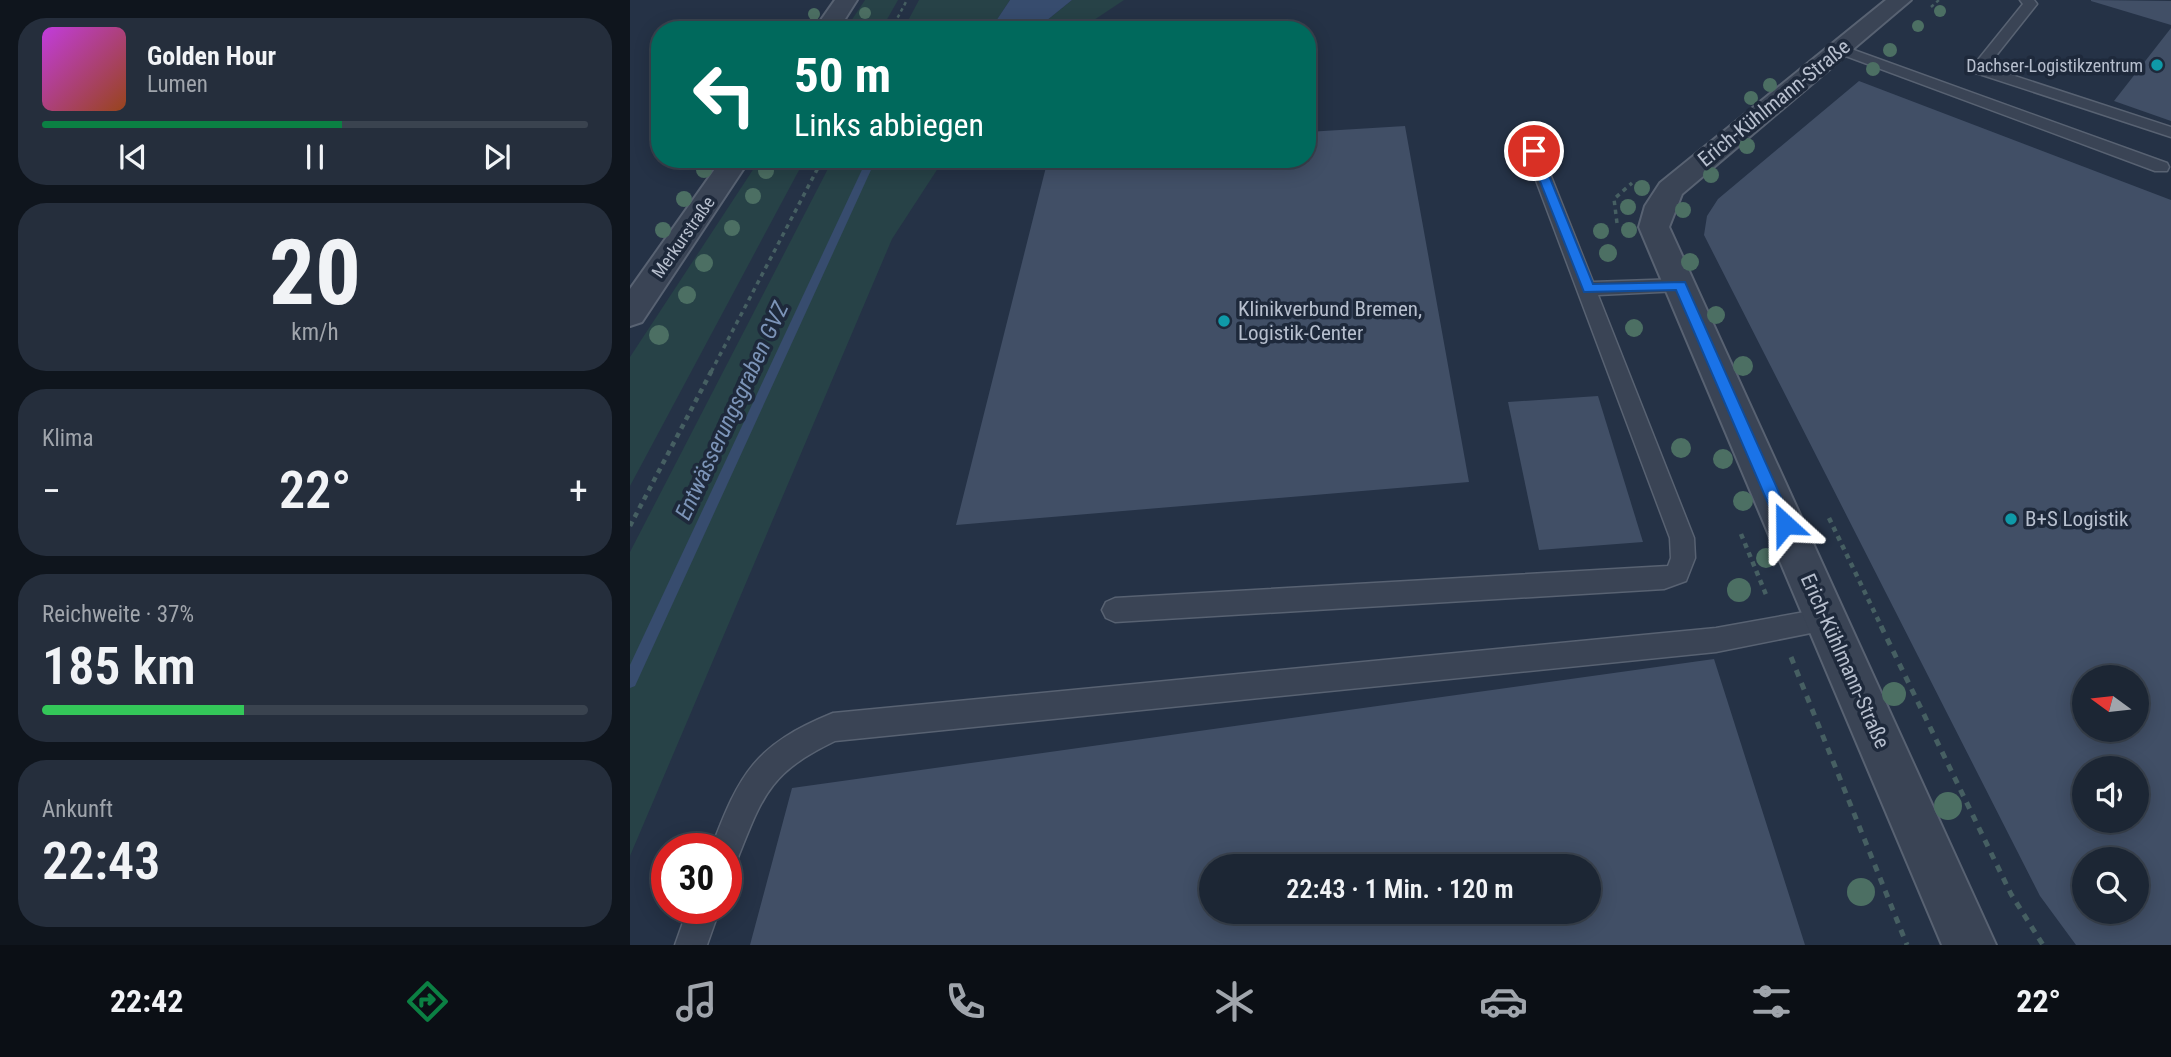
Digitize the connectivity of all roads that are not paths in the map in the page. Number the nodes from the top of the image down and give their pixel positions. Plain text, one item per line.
1 (846, 0) edge
2 (2027, 0) edge
3 (1914, 4) edge
4 (831, 21) edge
5 (1840, 49) junction
6 (2171, 132) edge
7 (1534, 151) dead end
8 (2161, 167) dead end
9 (731, 168) edge
10 (1680, 285) junction
11 (1588, 289) junction
12 (630, 314) edge
13 (1115, 610) dead end
14 (1827, 620) junction
15 (732, 833) edge
16 (698, 924) edge
17 (691, 945) edge
18 (1969, 945) edge

1 - 4 street
2 - 6 lane
3 - 5 street, Erich-Kühlmann-Straße
5 - 8 lane
5 - 10 street, Erich-Kühlmann-Straße
7 - 11 lane
9 - 12 street, Merkurstraße
10 - 11 lane
10 - 14 street, Erich-Kühlmann-Straße
11 - 13 lane
14 - 15 lane
14 - 18 street, Erich-Kühlmann-Straße
16 - 17 lane

